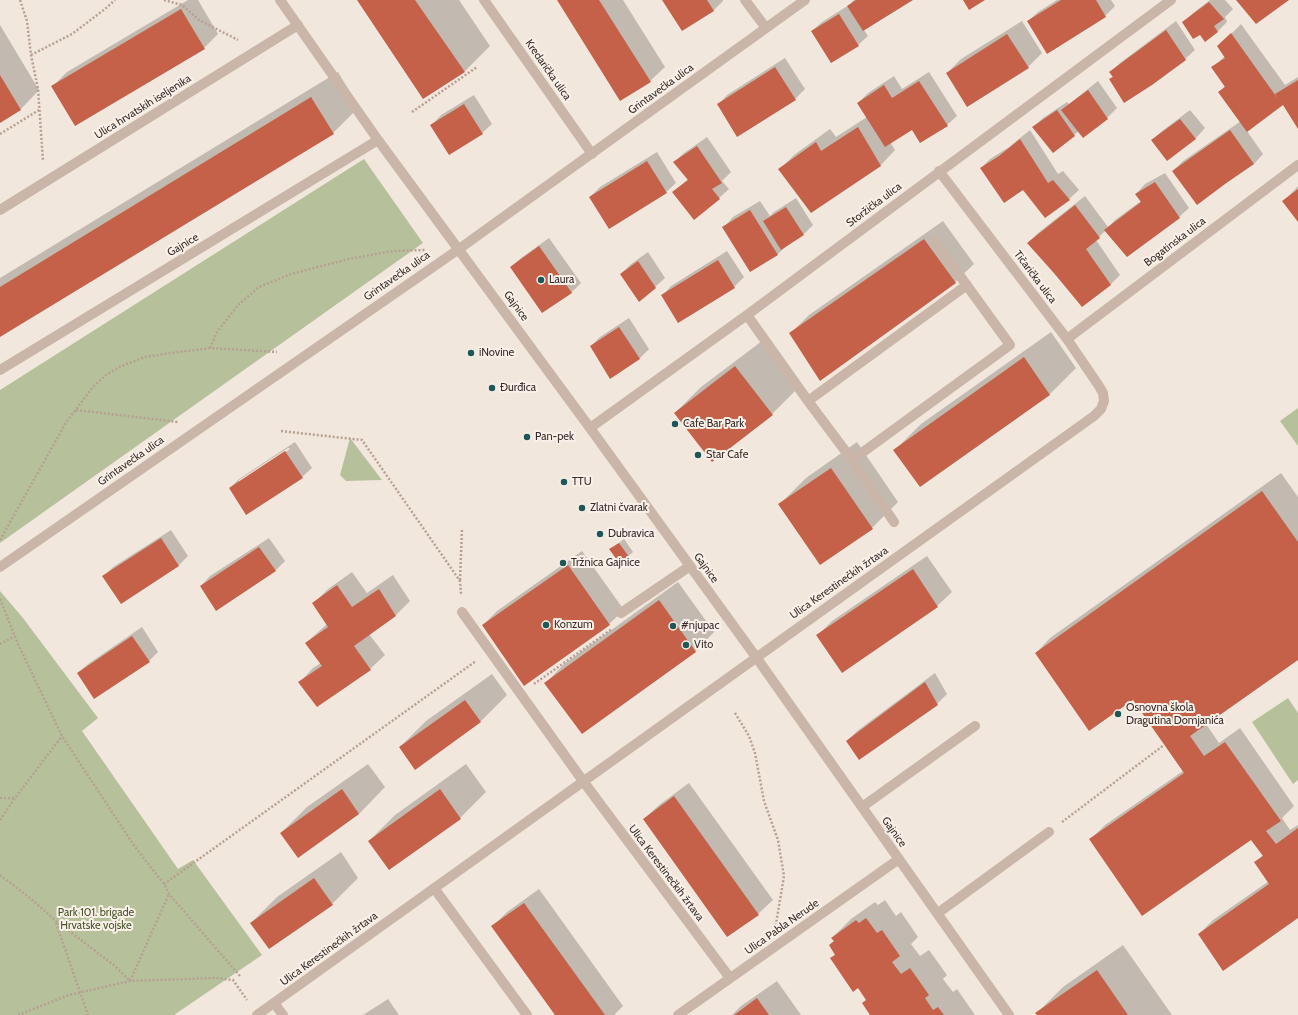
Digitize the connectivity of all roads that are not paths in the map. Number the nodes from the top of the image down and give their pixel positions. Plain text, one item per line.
1 (280, 0) edge
2 (484, 0) edge
3 (745, 0) edge
4 (805, 0) edge
5 (1171, 0) edge
6 (298, 25) junction
7 (766, 28) junction
8 (378, 140) junction
9 (592, 154) junction
10 (1298, 165) edge
11 (939, 171) junction
12 (0, 210) edge
13 (934, 240) dead end
14 (458, 249) junction
15 (967, 285) junction
16 (747, 315) junction
17 (1066, 339) junction
18 (0, 370) edge
19 (808, 401) junction
20 (1104, 401) joint
21 (590, 428) junction
22 (852, 460) junction
23 (894, 522) dead end
24 (690, 566) junction
25 (0, 567) edge
26 (462, 612) road end
27 (621, 613) dead end
28 (756, 657) junction
29 (975, 726) dead end
30 (583, 781) junction
31 (862, 807) junction
32 (1049, 832) road end
33 (899, 859) junction
34 (434, 888) junction
35 (938, 913) junction
36 (730, 978) junction
37 (274, 1003) junction
38 (256, 1015) edge
39 (283, 1015) edge
40 (527, 1015) edge
41 (678, 1015) edge
42 (1009, 1015) edge

1 - 6 street, Gajnice
2 - 9 street, Kredarička ulica
3 - 7 street
4 - 7 street, Grintavečka ulica
5 - 11 street, Storžička ulica
6 - 8 street, Gajnice
6 - 12 street, Ulica hrvatskih iseljenika
7 - 9 street, Grintavečka ulica
8 - 14 street, Gajnice
8 - 18 street, Gajnice
9 - 14 street, Grintavečka ulica
10 - 17 street, Bogatinska ulica
11 - 16 street, Storžička ulica
11 - 17 street, Tičarička ulica
13 - 15 street
14 - 21 street, Gajnice
14 - 25 street, Grintavečka ulica
15 - 19 street
15 - 22 street
16 - 19 street
16 - 21 street, Storžička ulica
17 - 20 street, Tičarička ulica
19 - 22 street
20 - 28 street, Ulica Kerestinečkih žrtava
21 - 24 street, Gajnice
22 - 23 street
24 - 27 street
24 - 28 street, Gajnice
26 - 30 street
28 - 30 street, Ulica Kerestinečkih žrtava
28 - 31 street, Gajnice
29 - 31 street
30 - 34 street, Ulica Kerestinečkih žrtava
30 - 36 street, Ulica Kerestinečkih žrtava
31 - 33 street, Gajnice
32 - 35 street
33 - 35 street, Gajnice
33 - 36 street, Ulica Pabla Nerude
34 - 37 street, Ulica Kerestinečkih žrtava
34 - 40 street
35 - 42 street, Gajnice
36 - 41 street, Ulica Pabla Nerude
37 - 38 street, Ulica Kerestinečkih žrtava
37 - 39 street

